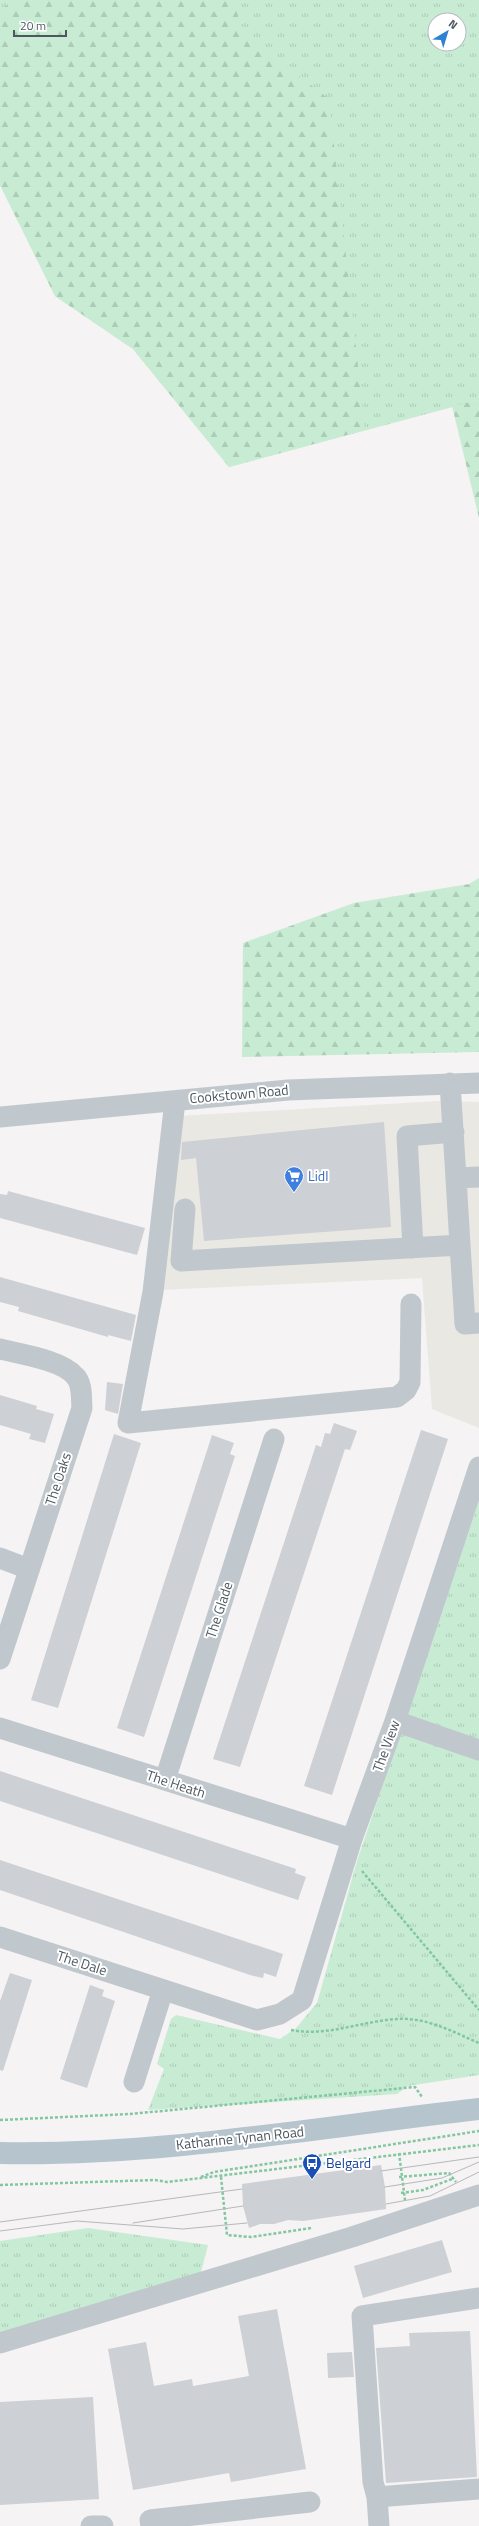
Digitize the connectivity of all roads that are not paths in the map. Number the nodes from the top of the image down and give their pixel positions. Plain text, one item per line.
1 (450, 1083) junction
2 (479, 1083) edge
3 (175, 1101) junction
4 (0, 1117) edge
5 (454, 1132) junction
6 (479, 1177) edge
7 (456, 1178) junction
8 (185, 1209) dead end
9 (460, 1245) junction
10 (413, 1248) junction
11 (411, 1304) dead end
12 (479, 1323) edge
13 (0, 1348) edge
14 (274, 1439) dead end
15 (479, 1467) edge
16 (0, 1558) edge
17 (29, 1569) junction
18 (0, 1659) edge
19 (395, 1721) junction
20 (0, 1728) edge
21 (479, 1750) edge
22 (165, 1780) junction
23 (352, 1840) junction
24 (0, 1937) edge
25 (163, 1990) junction
26 (284, 2021) joint
27 (134, 2082) dead end
28 (479, 2109) edge
29 (0, 2153) edge
30 (479, 2195) edge
31 (479, 2298) edge
32 (0, 2343) edge
33 (479, 2489) edge
34 (377, 2497) junction
35 (310, 2502) dead end
36 (91, 2526) edge
37 (103, 2526) edge
38 (151, 2526) edge
39 (379, 2526) edge

1 - 2 street, Cookstown Road
1 - 3 street, Cookstown Road
1 - 5 street
3 - 4 street, Cookstown Road
3 - 11 street
5 - 7 street
5 - 10 street
6 - 7 street
7 - 9 street
8 - 10 street
9 - 10 street
9 - 12 street
13 - 17 street, The Oaks
14 - 22 street, The Glade
15 - 19 street, The View
16 - 17 street
17 - 18 street, The Oaks
19 - 21 street
19 - 23 street, The View
20 - 22 street, The Heath
22 - 23 street, The Heath
23 - 26 street, The View
24 - 25 street, The Dale
25 - 26 street, The Dale
25 - 27 street
28 - 29 main road, Katharine Tynan Road
30 - 32 street
31 - 34 street
33 - 34 street
34 - 39 street
35 - 38 street
36 - 37 street

